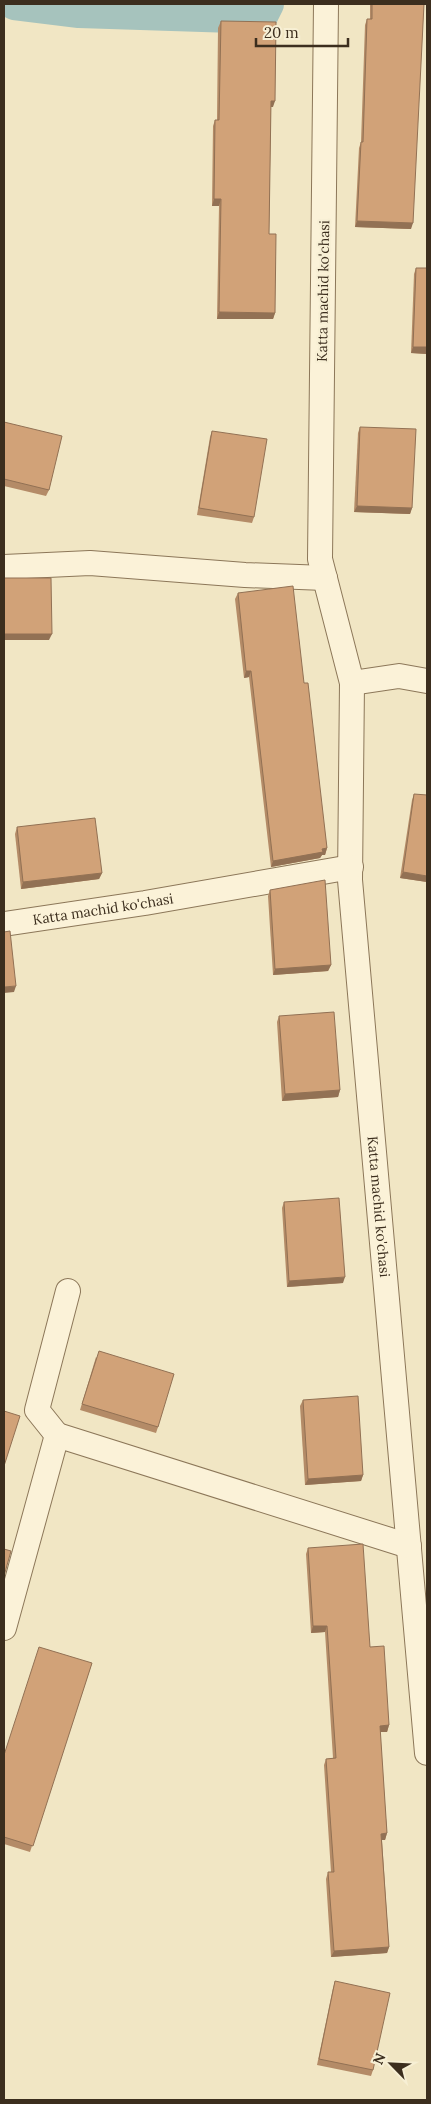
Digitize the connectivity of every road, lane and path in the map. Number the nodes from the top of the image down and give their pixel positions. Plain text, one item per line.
1 (326, 4) edge
2 (4, 567) edge
3 (325, 578) junction
4 (427, 681) edge
5 (352, 683) junction
6 (351, 867) junction
7 (4, 924) edge
8 (68, 1291) dead end
9 (56, 1435) junction
10 (409, 1546) junction
11 (4, 1628) edge
12 (427, 1753) edge

1 - 3 street, Katta machid ko'chasi
2 - 3 street
3 - 5 street, Katta machid ko'chasi
4 - 5 street
5 - 6 street, Katta machid ko'chasi
6 - 7 street, Katta machid ko'chasi
6 - 10 street, Katta machid ko'chasi
8 - 9 street
9 - 10 street
9 - 11 street
10 - 12 street, Katta machid ko'chasi

